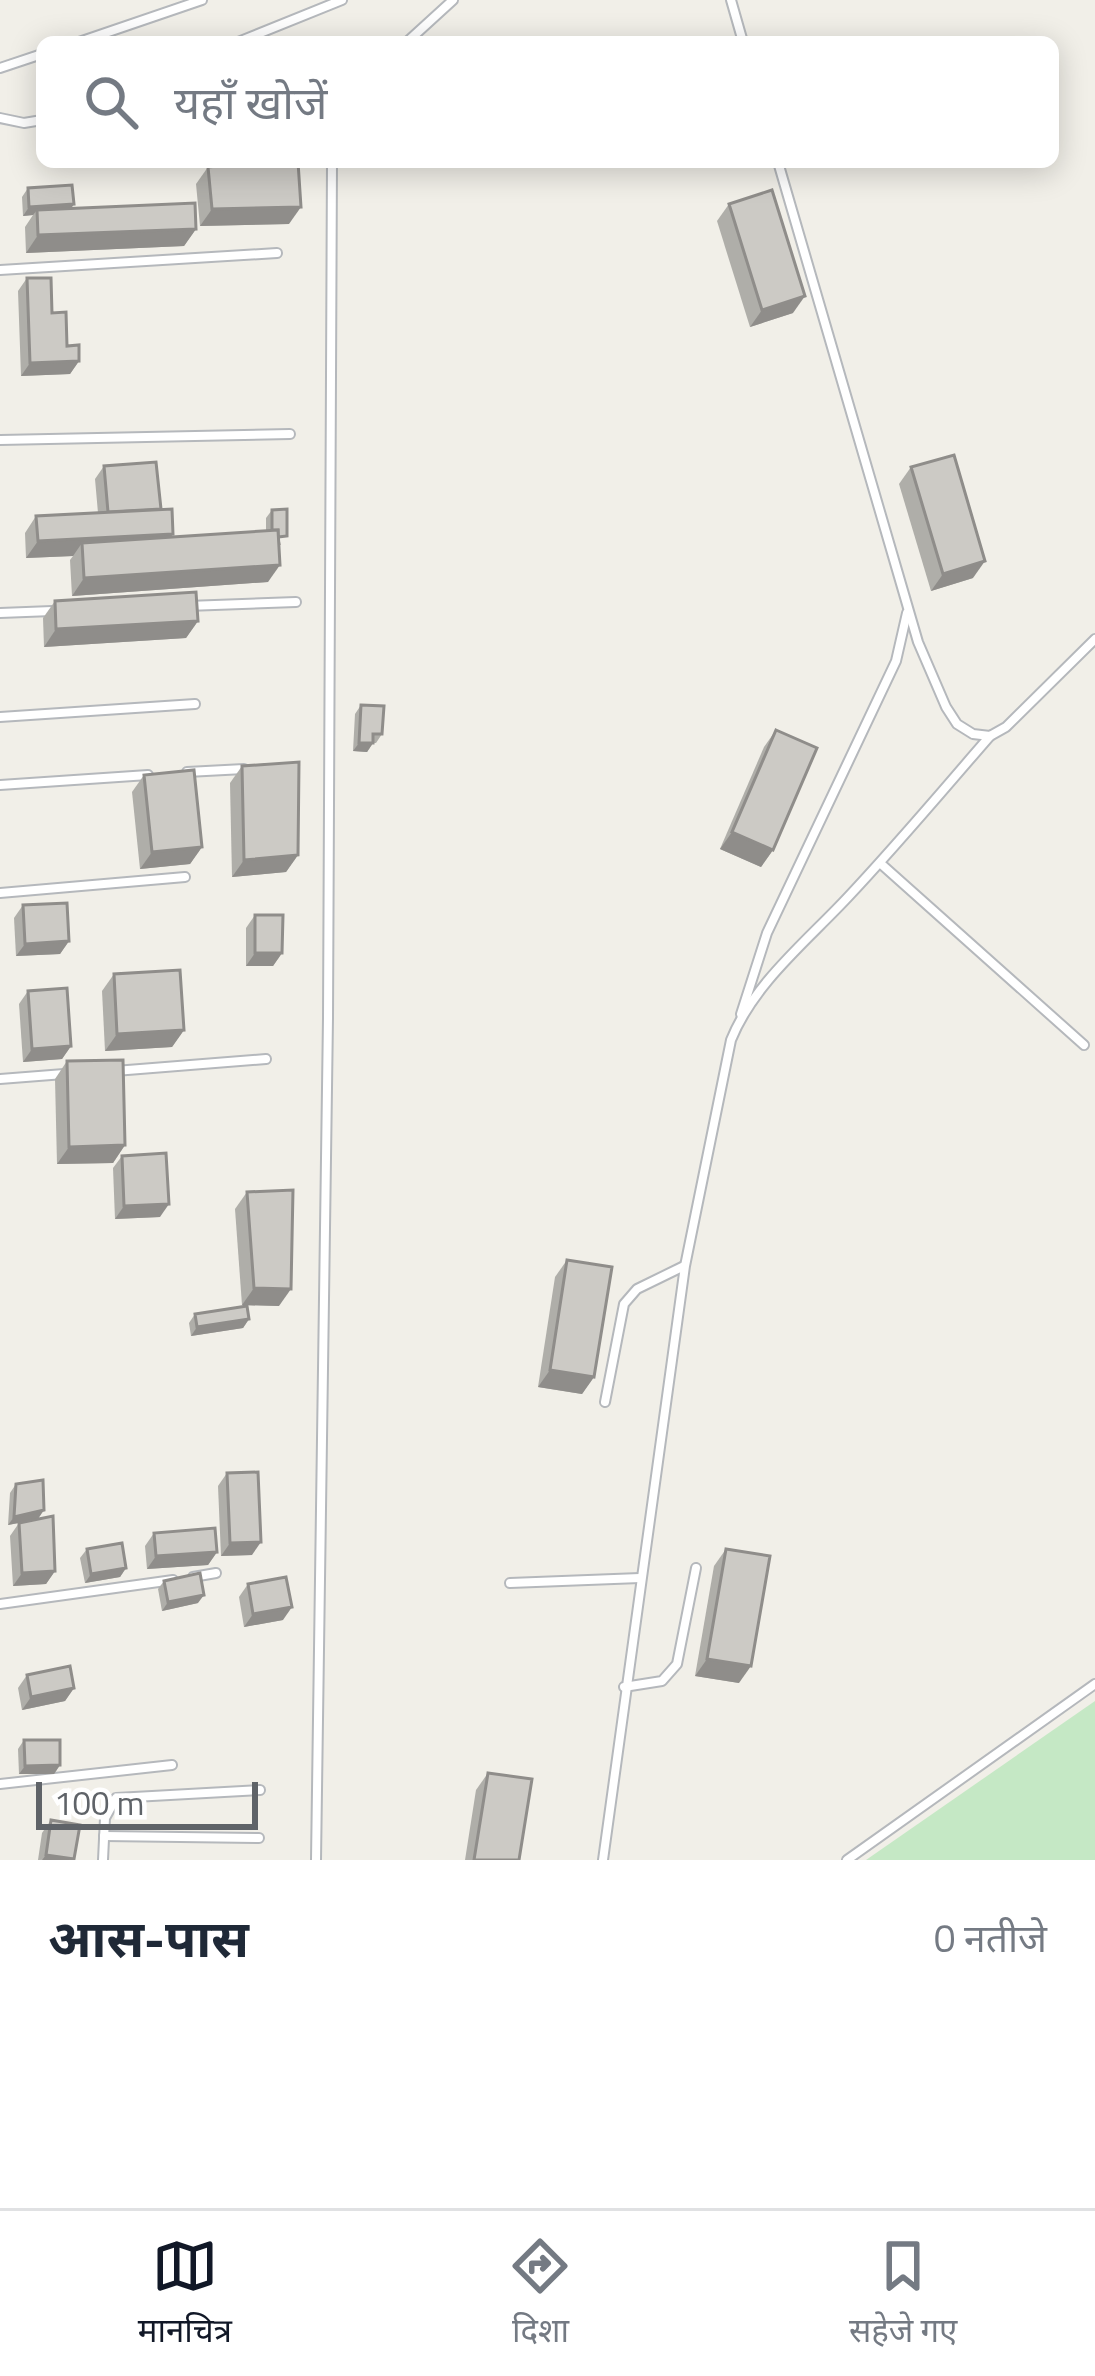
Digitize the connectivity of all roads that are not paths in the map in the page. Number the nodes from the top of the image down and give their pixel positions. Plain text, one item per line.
1 (202, 0) edge
2 (342, 0) edge
3 (453, 0) edge
4 (731, 0) edge
5 (97, 36) edge
6 (253, 36) edge
7 (414, 36) edge
8 (741, 36) edge
9 (36, 56) edge
10 (0, 68) edge
11 (0, 118) edge
12 (36, 121) edge
13 (332, 168) edge
14 (780, 168) edge
15 (277, 253) dead end
16 (0, 270) edge
17 (290, 434) dead end
18 (0, 440) edge
19 (296, 602) dead end
20 (182, 606) edge
21 (68, 610) edge
22 (907, 612) junction
23 (0, 613) edge
24 (1094, 640) edge
25 (195, 704) dead end
26 (0, 717) edge
27 (990, 736) junction
28 (248, 768) edge
29 (181, 773) edge
30 (158, 774) edge
31 (0, 785) edge
32 (880, 863) junction
33 (185, 878) dead end
34 (0, 892) edge
35 (738, 1022) junction
36 (1084, 1045) dead end
37 (266, 1059) dead end
38 (111, 1071) edge
39 (67, 1074) edge
40 (0, 1079) edge
41 (685, 1266) junction
42 (605, 1402) dead end
43 (696, 1568) dead end
44 (216, 1573) dead end
45 (640, 1578) junction
46 (510, 1583) dead end
47 (0, 1604) edge
48 (1095, 1684) edge
49 (625, 1687) junction
50 (172, 1765) dead end
51 (0, 1784) edge
52 (260, 1790) dead end
53 (104, 1837) junction
54 (259, 1838) dead end
55 (103, 1860) edge
56 (316, 1860) edge
57 (603, 1860) edge
58 (848, 1860) edge

1 - 5 lane
2 - 6 lane
3 - 7 lane
4 - 8 lane
9 - 10 lane
11 - 12 lane
13 - 56 lane
14 - 22 lane
15 - 16 lane
17 - 18 lane
19 - 20 lane
21 - 23 lane
22 - 27 lane
22 - 35 lane
24 - 27 lane
25 - 26 lane
27 - 32 lane
28 - 29 lane
30 - 31 lane
32 - 35 lane
32 - 36 lane
33 - 34 lane
35 - 41 lane
37 - 38 lane
39 - 40 lane
41 - 42 lane
41 - 45 lane
43 - 49 lane
44 - 47 lane
45 - 46 lane
45 - 49 lane
48 - 58 lane
49 - 57 lane
50 - 51 lane
52 - 53 lane
53 - 54 lane
53 - 55 lane

